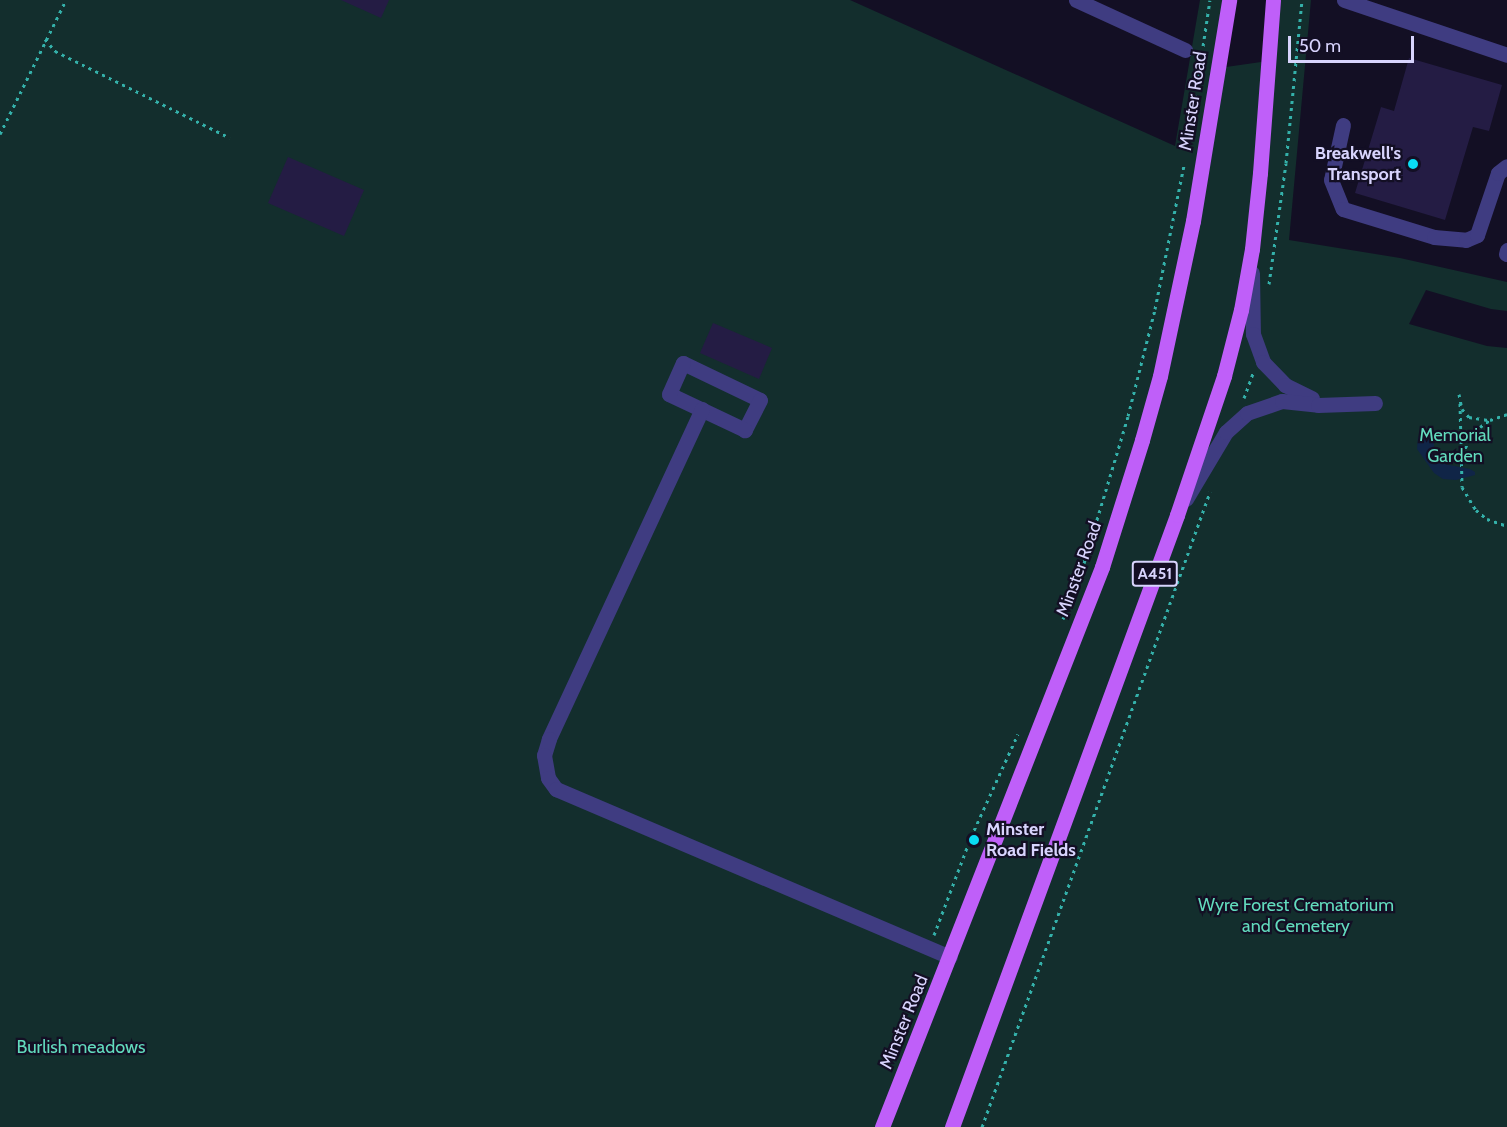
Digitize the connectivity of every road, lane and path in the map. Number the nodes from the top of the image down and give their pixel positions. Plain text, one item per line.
1 (66, 0) edge
2 (1076, 0) edge
3 (1209, 0) edge
4 (1229, 0) edge
5 (1273, 0) edge
6 (1302, 0) edge
7 (1344, 0) edge
8 (45, 39) junction
9 (1185, 50) dead end
10 (1507, 55) edge
11 (1343, 125) dead end
12 (1191, 127) dead end
13 (0, 134) edge
14 (230, 138) dead end
15 (1186, 159) dead end
16 (1507, 166) edge
17 (1251, 249) junction
18 (1269, 287) dead end
19 (1260, 354) junction
20 (1459, 394) dead end
21 (1460, 403) junction
22 (1375, 404) dead end
23 (1318, 405) junction
24 (702, 409) junction
25 (1507, 414) edge
26 (1490, 420) junction
27 (1234, 425) junction
28 (1461, 460) junction
29 (1211, 491) dead end
30 (1177, 515) junction
31 (1507, 526) edge
32 (1059, 628) dead end
33 (1021, 726) dead end
34 (929, 948) junction
35 (951, 957) junction
36 (882, 1127) edge
37 (952, 1127) edge
38 (982, 1127) edge

1 - 8 path
2 - 9 lane
3 - 12 path
4 - 35 main road, Minster Road / A451
5 - 17 main road, A451
6 - 18 path
7 - 10 lane
8 - 13 path
8 - 14 path
11 - 16 lane
15 - 32 path
17 - 19 lane
17 - 30 main road, A451
19 - 23 lane
19 - 27 path
20 - 21 path
21 - 26 path
21 - 28 path
22 - 23 lane
23 - 27 lane
24 - 24 lane
24 - 34 lane
25 - 26 path
26 - 28 path
27 - 30 lane
28 - 31 path
29 - 38 path
30 - 37 main road, A451
33 - 34 path
34 - 35 lane
35 - 36 main road, Minster Road / A451

